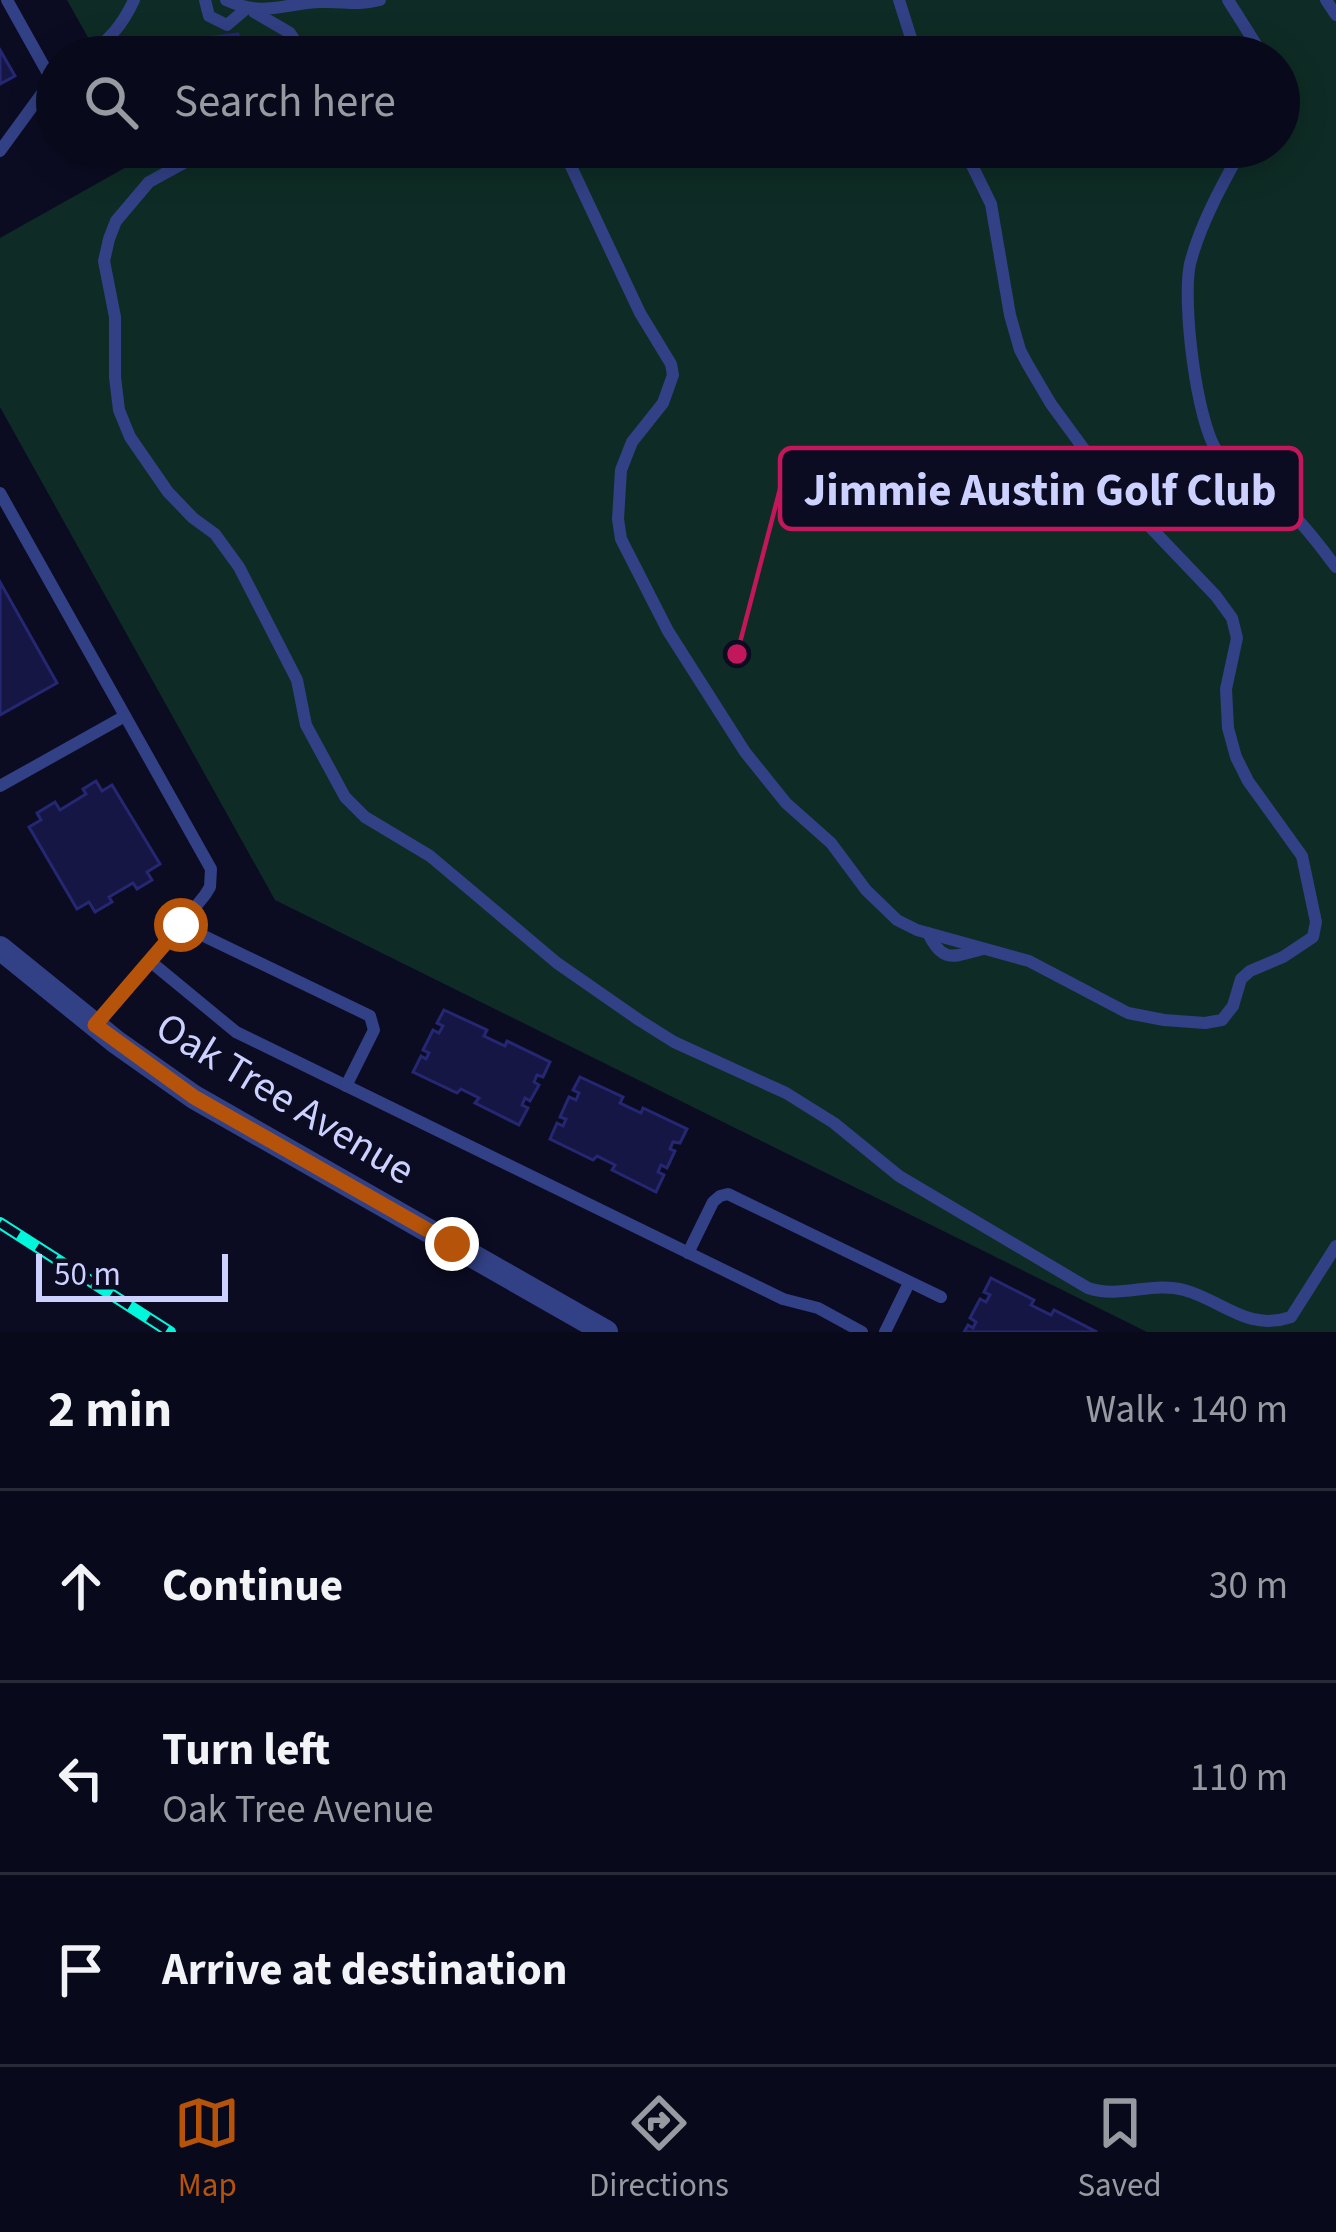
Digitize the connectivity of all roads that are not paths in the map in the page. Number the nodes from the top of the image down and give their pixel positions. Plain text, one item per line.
1 (7, 0) edge
2 (134, 0) edge
3 (205, 0) edge
4 (226, 0) edge
5 (380, 0) edge
6 (898, 0) edge
7 (1228, 0) edge
8 (1326, 0) edge
9 (249, 9) junction
10 (1336, 15) edge
11 (111, 36) edge
12 (292, 36) edge
13 (910, 36) edge
14 (1251, 36) edge
15 (36, 46) edge
16 (36, 102) edge
17 (0, 151) edge
18 (173, 168) edge
19 (572, 168) edge
20 (973, 168) edge
21 (1233, 168) edge
22 (0, 493) edge
23 (1336, 567) edge
24 (125, 716) junction
25 (0, 785) edge
26 (181, 925) junction
27 (0, 948) edge
28 (151, 962) junction
29 (95, 1025) junction
30 (346, 1086) junction
31 (1336, 1246) edge
32 (688, 1253) junction
33 (909, 1283) junction
34 (941, 1297) dead end
35 (606, 1332) edge
36 (862, 1332) edge
37 (885, 1332) edge

1 - 15 lane
2 - 11 lane
3 - 9 lane
4 - 9 lane
5 - 9 lane
6 - 13 lane
7 - 14 lane
8 - 10 lane
9 - 12 lane
16 - 17 lane
18 - 31 lane
19 - 20 lane
21 - 23 lane
22 - 24 lane
24 - 25 lane
24 - 26 lane
26 - 28 lane
26 - 30 lane
27 - 29 street, Oak Tree Avenue
28 - 29 lane
28 - 30 lane
29 - 35 street, Oak Tree Avenue
30 - 32 lane
32 - 33 lane
32 - 36 lane
33 - 34 lane
33 - 37 lane

